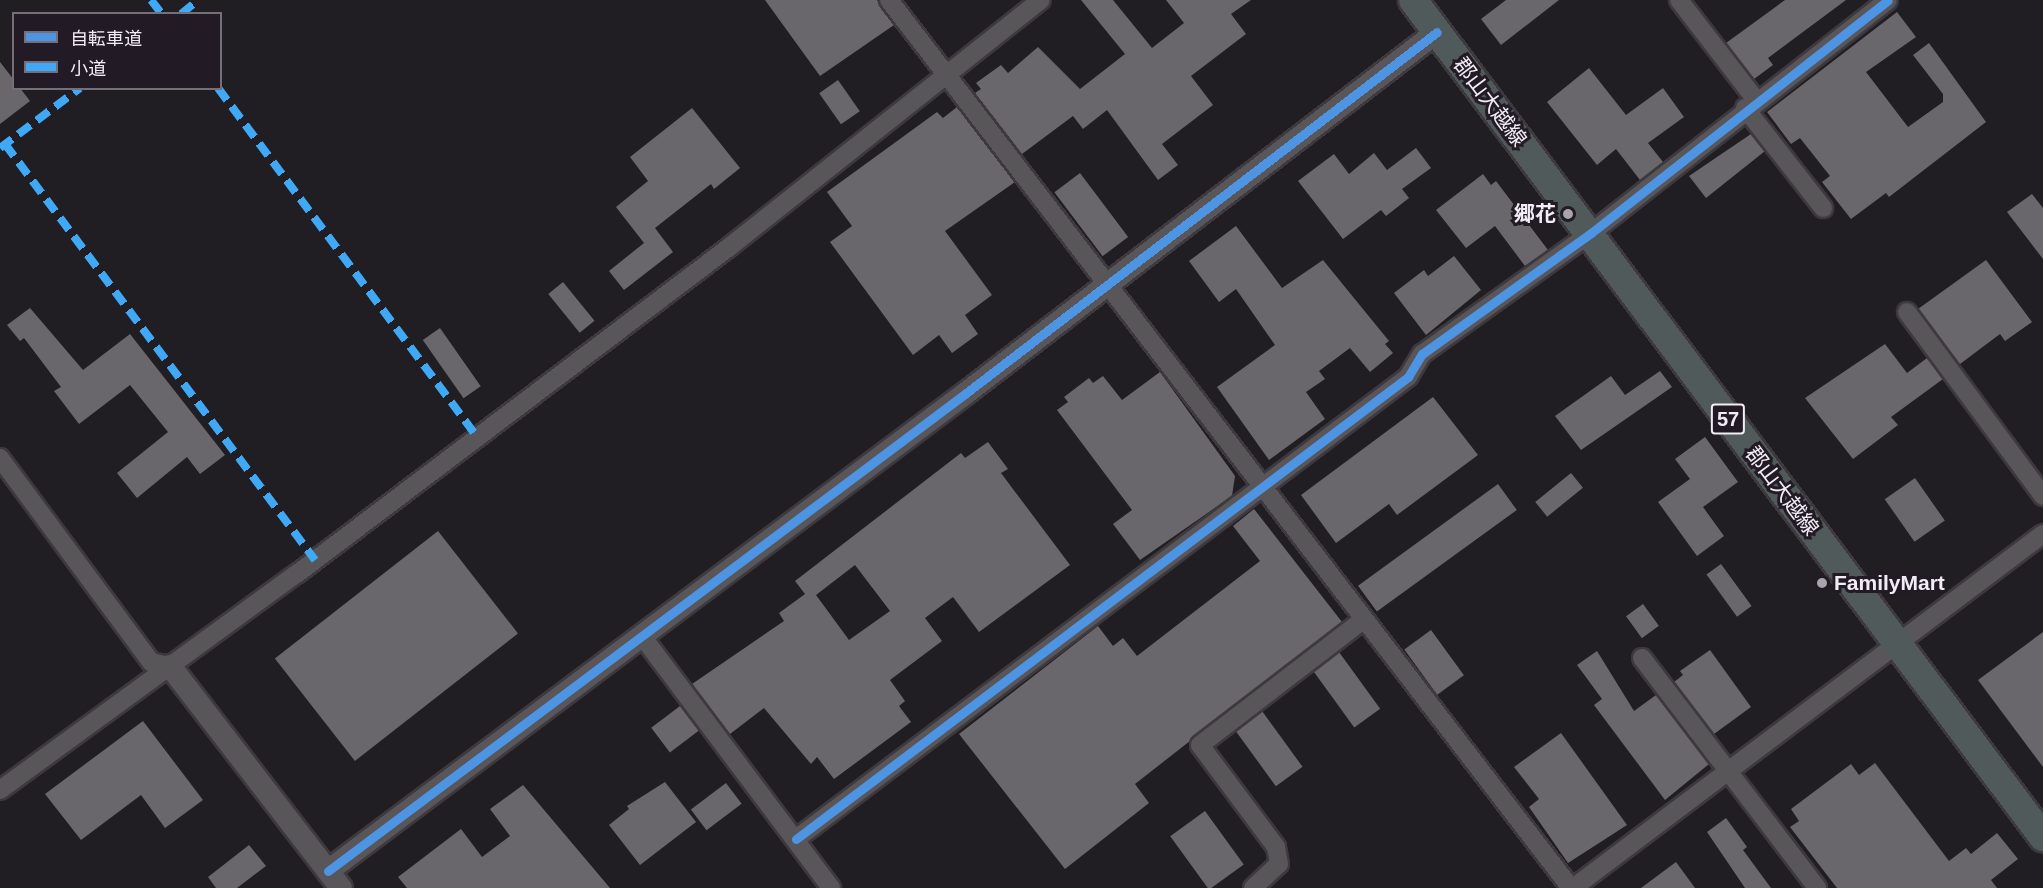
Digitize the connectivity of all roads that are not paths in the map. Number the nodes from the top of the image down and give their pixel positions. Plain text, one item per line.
1 (890, 0) edge
2 (1041, 0) edge
3 (1413, 0) edge
4 (1678, 0) edge
5 (1888, 0) edge
6 (1437, 32) junction
7 (944, 74) junction
8 (1751, 104) junction
9 (1823, 208) dead end
10 (1591, 233) junction
11 (1110, 282) junction
12 (1907, 312) dead end
13 (0, 458) edge
14 (1261, 485) junction
15 (2043, 496) edge
16 (2043, 534) edge
17 (1364, 619) junction
18 (642, 636) junction
19 (1898, 645) junction
20 (1642, 658) dead end
21 (170, 666) junction
22 (1730, 770) junction
23 (0, 790) edge
24 (2043, 837) edge
25 (796, 839) junction
26 (335, 880) edge
27 (831, 888) edge
28 (1254, 888) edge
29 (1572, 888) edge
30 (1817, 888) edge

1 - 7 street
2 - 7 street
3 - 6 main road, 郡山大越線 / 57
4 - 8 street
5 - 8 street
6 - 10 main road, 郡山大越線 / 57
6 - 11 street
7 - 11 street
7 - 21 street
8 - 9 street
8 - 10 street
10 - 14 street
10 - 19 main road, 郡山大越線 / 57
11 - 14 street
11 - 18 street
12 - 15 street
13 - 21 street
14 - 17 street
14 - 25 street
16 - 19 street
17 - 28 street
17 - 29 street
18 - 25 street
18 - 26 street
19 - 22 street
19 - 24 main road, 郡山大越線 / 57
20 - 22 street
21 - 23 street
21 - 26 street
22 - 29 street
22 - 30 street
25 - 27 street

